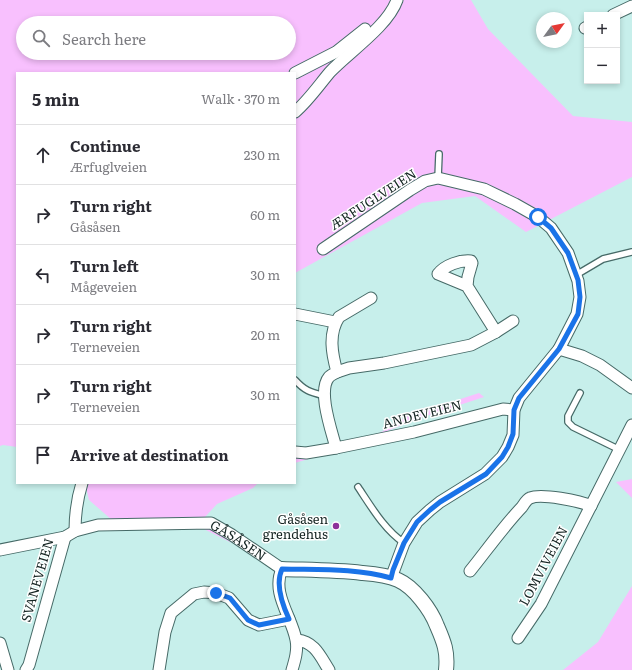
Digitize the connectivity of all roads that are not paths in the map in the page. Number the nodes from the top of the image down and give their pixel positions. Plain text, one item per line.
1 (397, 0) edge
2 (632, 6) edge
3 (619, 12) edge
4 (296, 72) edge
5 (296, 111) edge
6 (439, 154) dead end
7 (438, 178) junction
8 (323, 249) dead end
9 (632, 252) edge
10 (576, 275) junction
11 (467, 286) dead end
12 (371, 298) dead end
13 (296, 314) edge
14 (513, 321) dead end
15 (335, 322) junction
16 (496, 332) junction
17 (559, 349) junction
18 (337, 372) junction
19 (296, 381) edge
20 (632, 388) edge
21 (580, 393) dead end
22 (325, 396) junction
23 (514, 410) junction
24 (632, 425) edge
25 (336, 448) junction
26 (620, 450) junction
27 (296, 452) edge
28 (82, 484) edge
29 (358, 487) dead end
30 (590, 506) junction
31 (75, 531) junction
32 (65, 536) junction
33 (404, 543) junction
34 (0, 550) edge
35 (282, 569) junction
36 (470, 571) dead end
37 (391, 578) junction
38 (289, 619) junction
39 (518, 638) dead end
40 (296, 640) junction
41 (0, 643) edge
42 (8, 670) edge
43 (26, 670) edge
44 (159, 670) edge
45 (292, 670) edge
46 (329, 670) edge
47 (446, 670) edge

1 - 4 street
1 - 5 street
2 - 3 street
6 - 7 lane
7 - 8 street, ÆRFUGLVEIEN
7 - 10 street, ÆRFUGLVEIEN
9 - 10 lane
10 - 17 street, ÆRFUGLVEIEN
11 - 16 street
12 - 15 street
13 - 15 street
14 - 16 street
15 - 18 street
16 - 18 street
17 - 20 street
17 - 23 street, ÆRFUGLVEIEN
18 - 22 street
19 - 22 lane
21 - 26 lane
22 - 25 street
23 - 25 street, ANDEVEIEN
23 - 33 street, ÆRFUGLVEIEN
24 - 26 street, LOMVIVEIEN
25 - 27 street, ANDEVEIEN
26 - 30 street, LOMVIVEIEN
28 - 31 street
29 - 33 lane
30 - 36 street
30 - 39 street, LOMVIVEIEN
31 - 32 street, GÅSÅSEN
31 - 35 street, GÅSÅSEN
32 - 34 street, SVANEVEIEN
32 - 43 street, SVANEVEIEN
33 - 37 street, ÆRFUGLVEIEN
35 - 37 street
35 - 38 street
37 - 47 street
38 - 40 street
38 - 44 street
40 - 45 street
40 - 46 street
41 - 42 street

